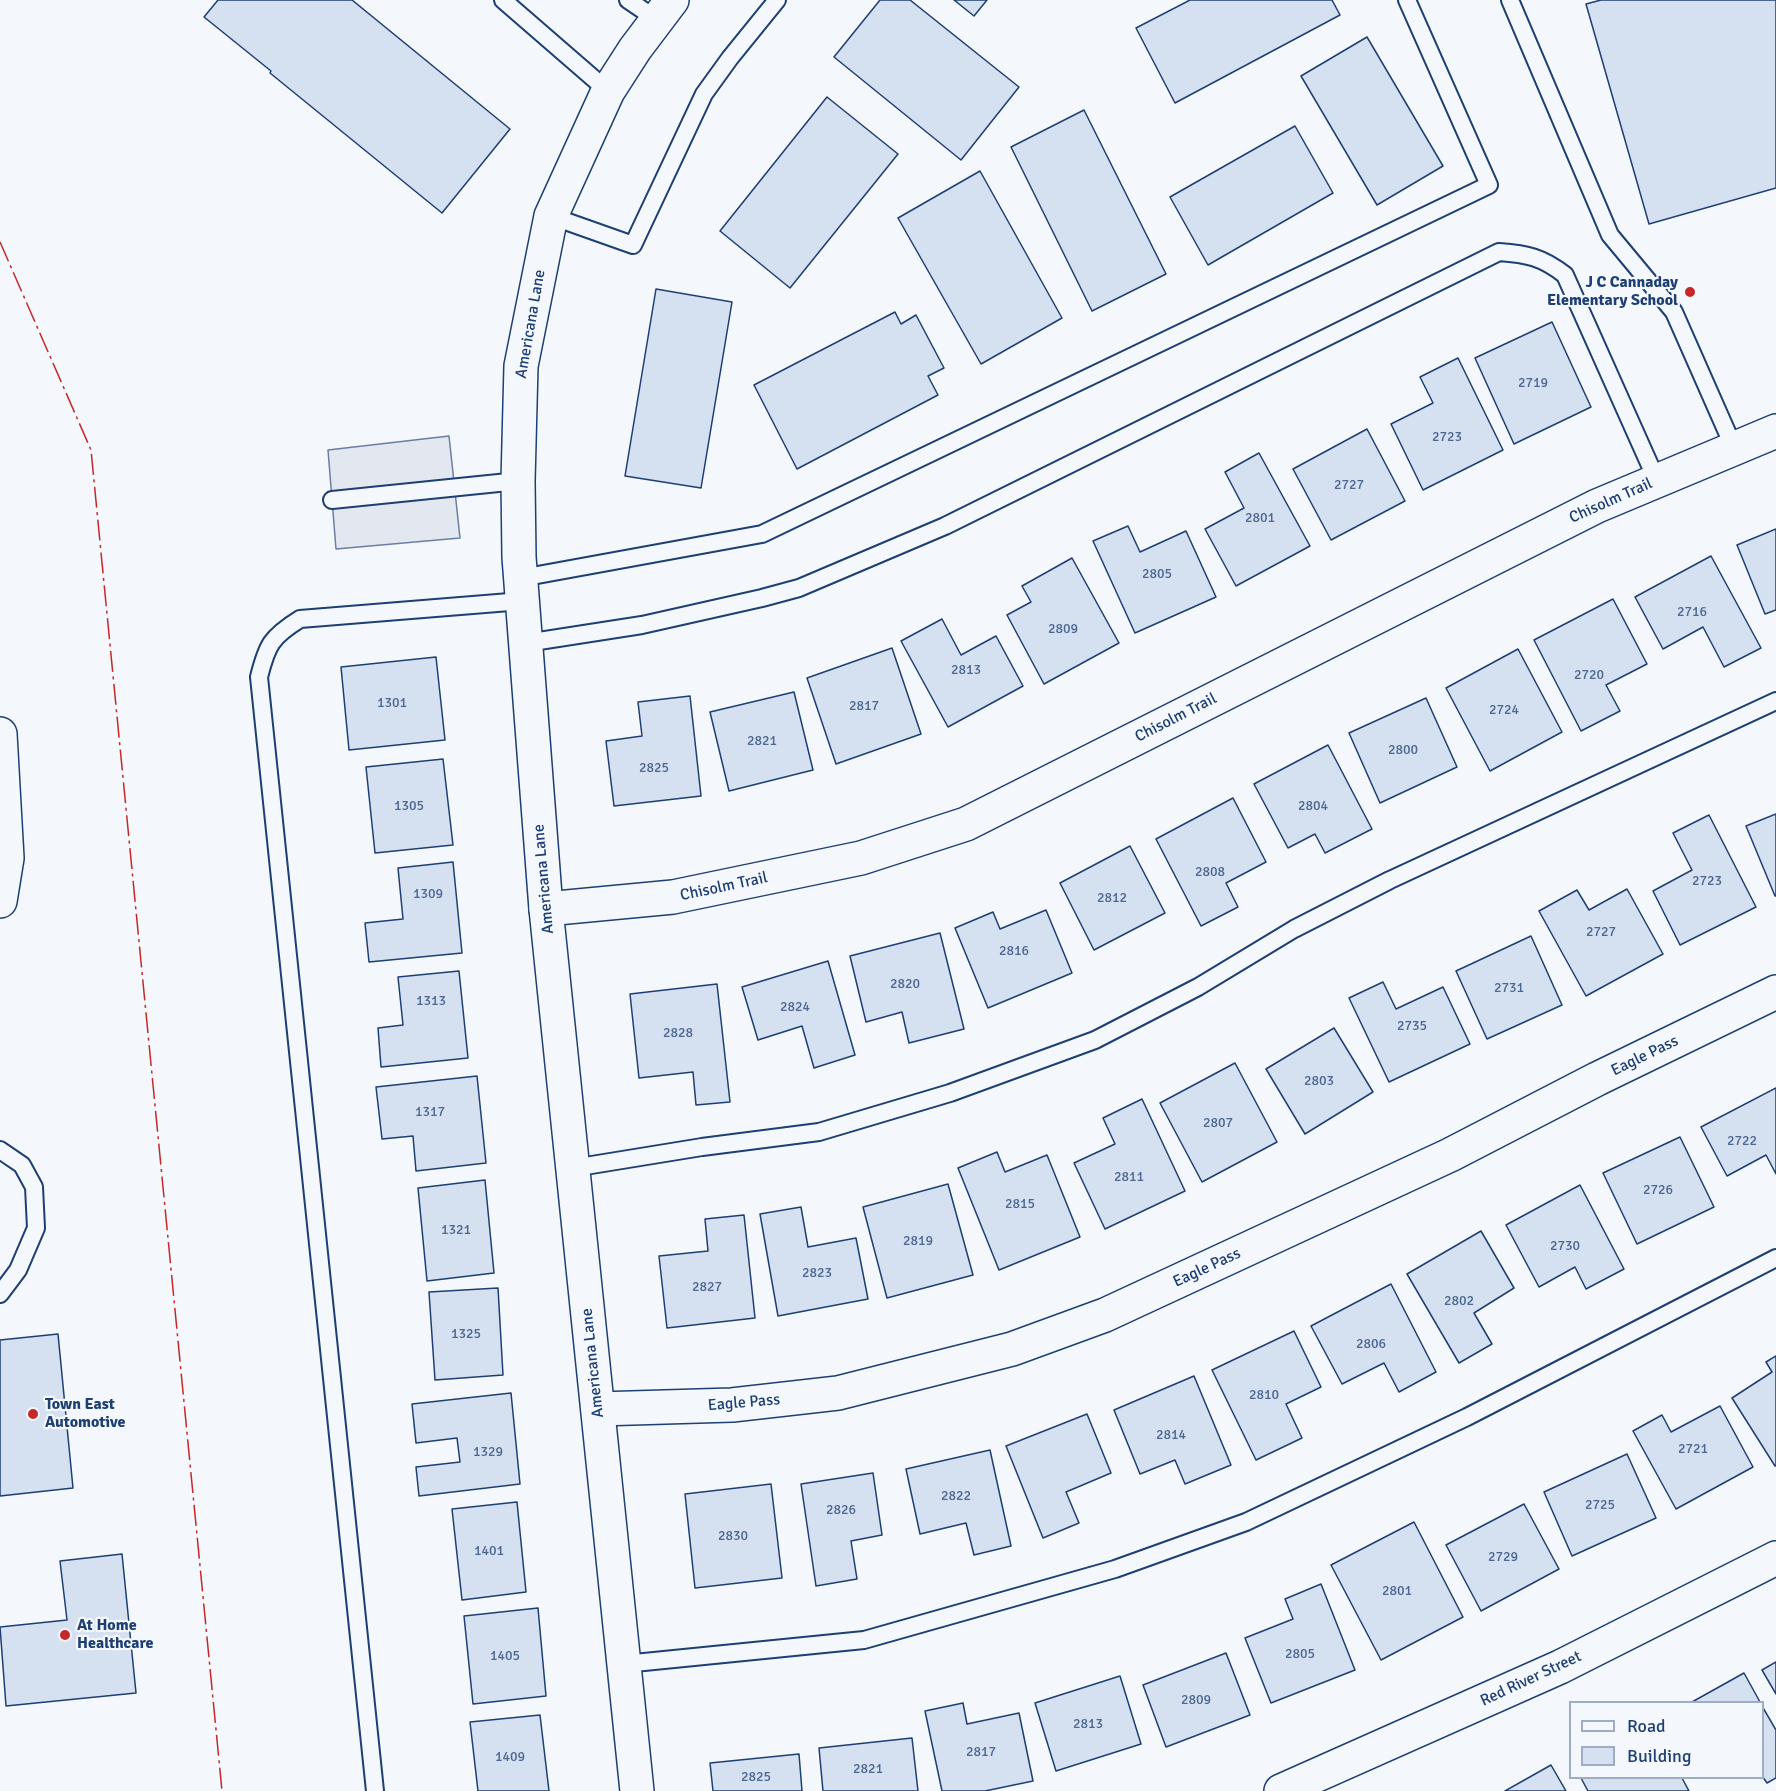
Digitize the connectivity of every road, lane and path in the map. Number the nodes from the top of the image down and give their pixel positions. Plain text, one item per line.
1 (503, 0) edge
2 (628, 0) edge
3 (777, 0) edge
4 (1407, 0) edge
5 (1510, 0) edge
6 (664, 10) edge
7 (609, 91) junction
8 (551, 216) junction
9 (1776, 431) edge
10 (1734, 448) junction
11 (518, 481) junction
12 (1657, 481) junction
13 (332, 500) dead end
14 (522, 589) junction
15 (526, 643) junction
16 (1776, 701) edge
17 (0, 734) edge
18 (0, 901) edge
19 (546, 909) junction
20 (1776, 992) edge
21 (0, 1150) edge
22 (573, 1168) junction
23 (1776, 1258) edge
24 (0, 1294) edge
25 (598, 1409) junction
26 (1776, 1558) edge
27 (624, 1664) junction
28 (375, 1791) edge
29 (637, 1791) edge
30 (1281, 1791) edge

1 - 7 lane
2 - 6 lane
3 - 8 lane
4 - 14 lane
5 - 10 lane
6 - 7 street, Americana Lane
7 - 8 street, Americana Lane
8 - 11 street, Americana Lane
9 - 10 street, Chisolm Trail
10 - 12 street, Chisolm Trail
11 - 13 lane
11 - 14 street, Americana Lane
12 - 15 lane
12 - 19 street, Chisolm Trail
14 - 15 street, Americana Lane
14 - 28 lane
15 - 19 street, Americana Lane
16 - 22 lane
17 - 18 street
19 - 22 street, Americana Lane
20 - 25 street, Eagle Pass
21 - 24 lane
22 - 25 street, Americana Lane
23 - 27 lane
25 - 27 street, Americana Lane
26 - 30 street, Red River Street
27 - 29 street, Americana Lane

